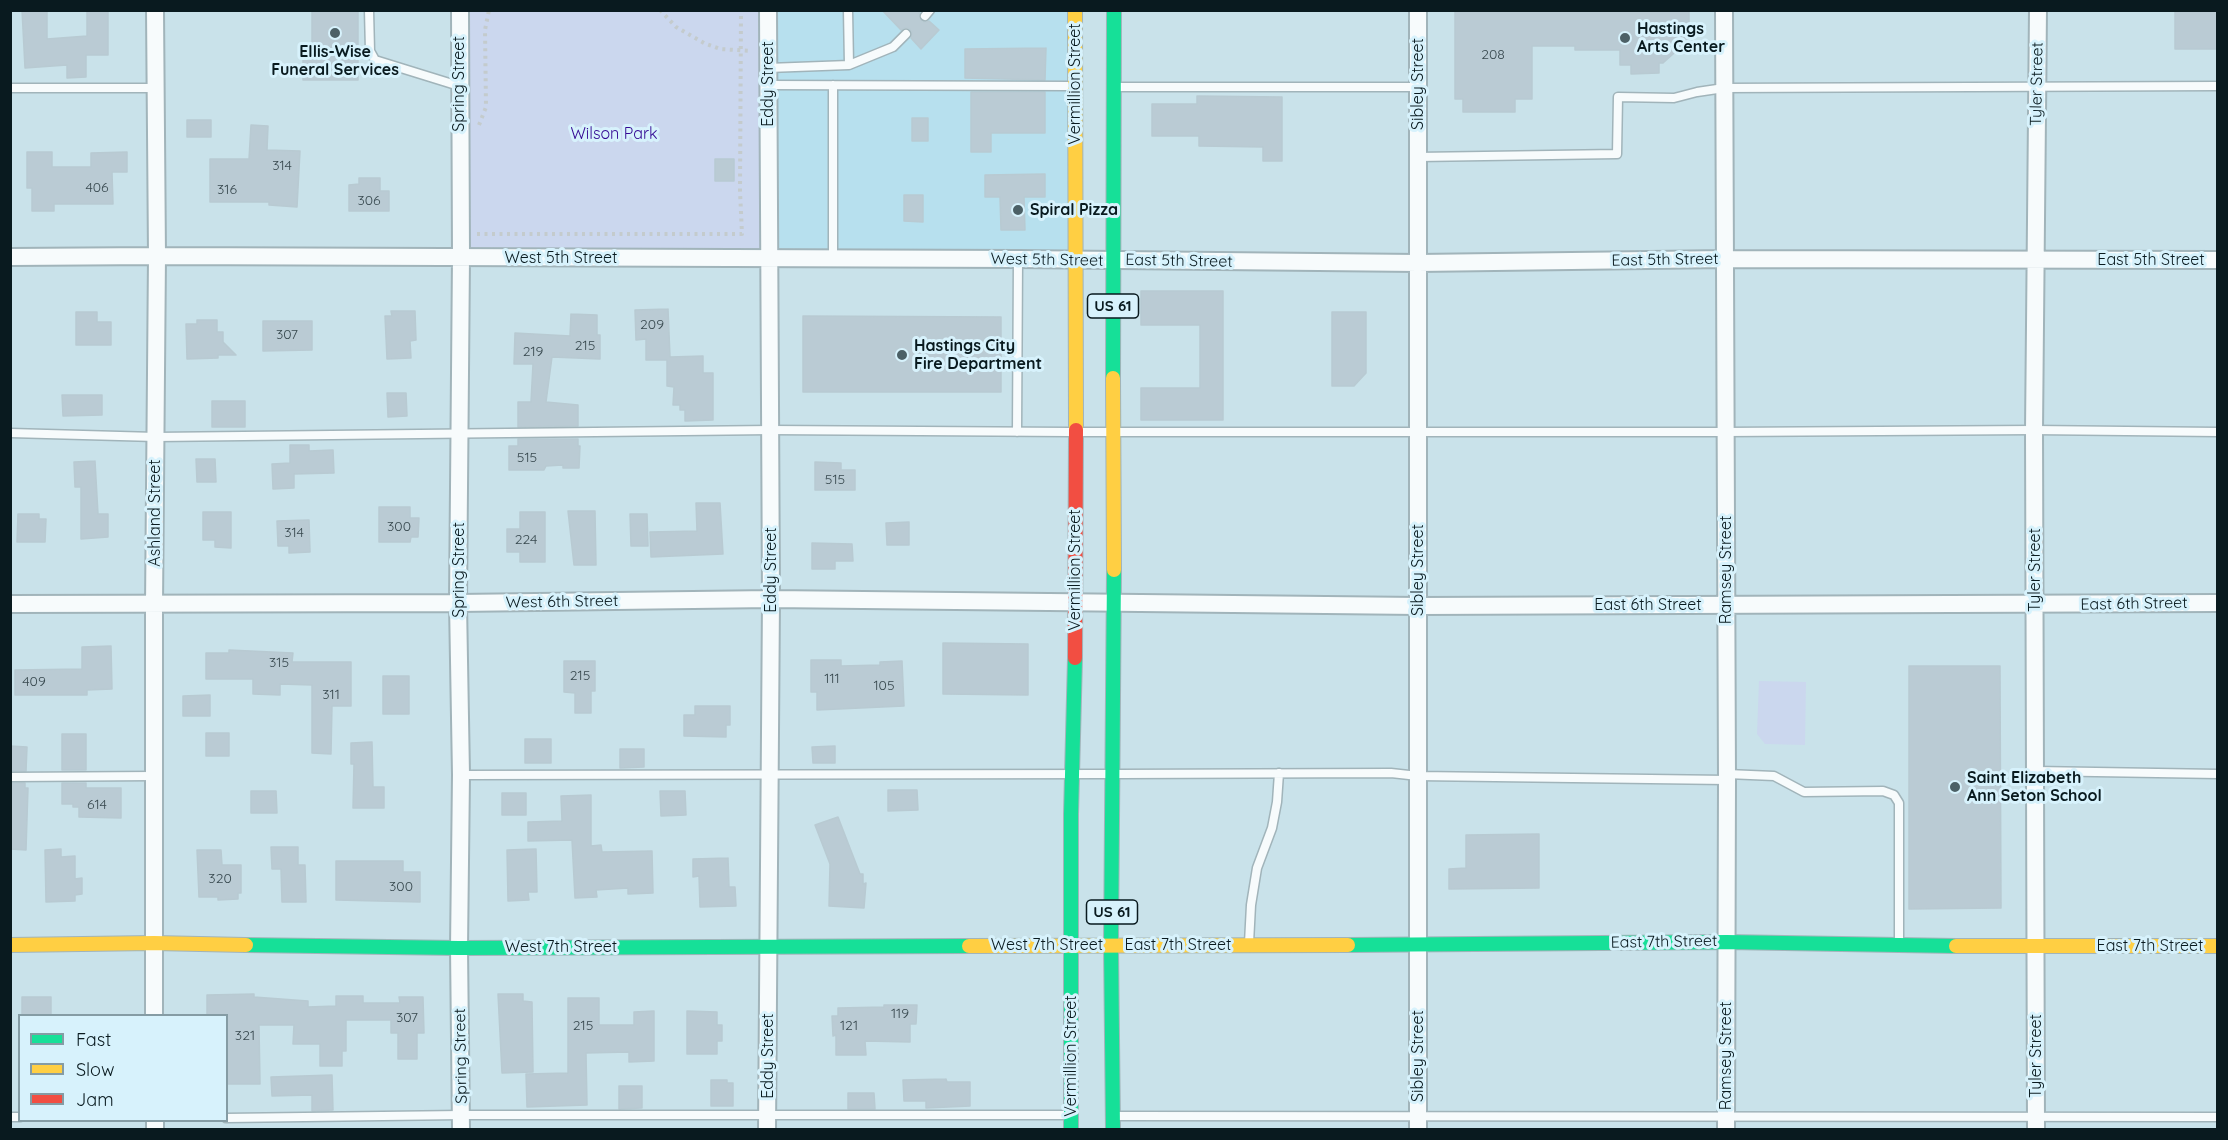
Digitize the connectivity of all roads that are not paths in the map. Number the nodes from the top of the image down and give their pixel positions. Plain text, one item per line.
1 (155, 10) edge
2 (369, 10) edge
3 (460, 10) edge
4 (768, 10) edge
5 (848, 10) edge
6 (1075, 10) edge
7 (1114, 10) edge
8 (1418, 10) edge
9 (1724, 10) edge
10 (2038, 10) edge
11 (906, 34) dead end
12 (768, 59) junction
13 (849, 65) junction
14 (768, 85) junction
15 (833, 85) junction
16 (459, 86) junction
17 (1075, 86) junction
18 (2217, 86) edge
19 (1114, 87) junction
20 (1418, 87) junction
21 (10, 88) edge
22 (155, 88) junction
23 (1724, 88) junction
24 (2037, 88) junction
25 (1418, 157) junction
26 (157, 256) junction
27 (10, 257) edge
28 (461, 257) junction
29 (769, 258) junction
30 (833, 259) junction
31 (1018, 259) junction
32 (1725, 259) junction
33 (1074, 260) junction
34 (2035, 260) junction
35 (2217, 260) edge
36 (1112, 261) junction
37 (1418, 263) junction
38 (771, 430) junction
39 (2034, 430) junction
40 (1017, 432) junction
41 (1075, 432) junction
42 (1113, 432) junction
43 (1725, 432) junction
44 (2217, 432) edge
45 (10, 433) edge
46 (1418, 433) junction
47 (460, 434) junction
48 (156, 437) junction
49 (771, 599) junction
50 (1076, 602) junction
51 (1114, 602) junction
52 (458, 603) junction
53 (2217, 603) edge
54 (10, 604) edge
55 (154, 604) junction
56 (2035, 604) junction
57 (1726, 605) junction
58 (1418, 606) junction
59 (2035, 771) junction
60 (1072, 773) junction
61 (1279, 773) junction
62 (1114, 774) junction
63 (2217, 774) edge
64 (461, 775) junction
65 (770, 775) junction
66 (154, 776) junction
67 (1418, 776) junction
68 (10, 777) edge
69 (1727, 777) junction
70 (1727, 942) junction
71 (154, 944) junction
72 (1071, 944) junction
73 (1899, 944) junction
74 (10, 945) edge
75 (1111, 945) junction
76 (1249, 945) junction
77 (1418, 945) junction
78 (768, 946) junction
79 (2035, 946) junction
80 (2217, 946) edge
81 (459, 948) junction
82 (154, 1014) edge
83 (1071, 1115) junction
84 (2217, 1117) edge
85 (228, 1118) edge
86 (461, 1122) edge
87 (767, 1122) edge
88 (1113, 1123) edge
89 (1418, 1123) edge
90 (1726, 1123) edge
91 (2036, 1124) edge
92 (1071, 1130) edge

1 - 22 street, Ashland Street
2 - 16 lane
3 - 16 street, Spring Street
4 - 12 street, Eddy Street
5 - 13 lane
6 - 17 main road, Vermillion Street / US 61
7 - 19 main road, US 61
8 - 20 street, Sibley Street
9 - 23 street, Ramsey Street
10 - 24 street, Tyler Street
11 - 13 lane
12 - 13 lane
12 - 14 street, Eddy Street
14 - 15 lane
14 - 29 street, Eddy Street
15 - 17 lane
15 - 30 lane
16 - 28 street, Spring Street
17 - 33 main road, Vermillion Street / US 61
18 - 24 lane
19 - 20 lane
19 - 36 main road, US 61
20 - 25 street, Sibley Street
21 - 22 lane
22 - 26 street, Ashland Street
23 - 24 lane
23 - 25 lane
23 - 32 street, Ramsey Street
24 - 34 street, Tyler Street
25 - 37 street, Sibley Street
26 - 27 street, West 5th Street
26 - 28 street, West 5th Street
26 - 48 street, Ashland Street
28 - 29 street, West 5th Street
28 - 47 street, Spring Street
29 - 30 street, West 5th Street
29 - 38 street, Eddy Street
30 - 31 street, West 5th Street
31 - 33 street, West 5th Street
31 - 40 lane
32 - 34 street, East 5th Street
32 - 37 street, East 5th Street
32 - 43 street, Ramsey Street
33 - 36 street, West 5th Street
33 - 41 main road, Vermillion Street / US 61
34 - 35 street, East 5th Street
34 - 39 street, Tyler Street
36 - 37 street, East 5th Street
36 - 42 main road, US 61
37 - 46 street, Sibley Street
38 - 40 lane
38 - 47 lane
38 - 49 street, Eddy Street
39 - 43 lane
39 - 44 lane
39 - 56 street, Tyler Street
40 - 41 lane
41 - 42 lane
41 - 50 main road, Vermillion Street / US 61
42 - 46 lane
42 - 51 main road, US 61
43 - 46 lane
43 - 57 street, Ramsey Street
45 - 48 lane
46 - 58 street, Sibley Street
47 - 48 lane
47 - 52 street, Spring Street
48 - 55 street, Ashland Street
49 - 50 street, West 6th Street
49 - 52 street, West 6th Street
49 - 65 street, Eddy Street
50 - 51 street, West 6th Street
50 - 60 main road, Vermillion Street / US 61
51 - 58 street, East 6th Street
51 - 62 main road, US 61
52 - 55 street, West 6th Street
52 - 64 street, Spring Street
53 - 56 street, East 6th Street
54 - 55 street, West 6th Street
55 - 66 street, Ashland Street
56 - 57 street, East 6th Street
56 - 59 street, Tyler Street
57 - 58 street, East 6th Street
57 - 69 street, Ramsey Street
58 - 67 street, Sibley Street
59 - 63 lane
59 - 79 street, Tyler Street
60 - 62 lane
60 - 65 lane
60 - 72 main road, Vermillion Street / US 61
61 - 62 lane
61 - 67 lane
61 - 76 lane
62 - 75 main road, US 61
64 - 65 lane
64 - 81 street, Spring Street
65 - 78 street, Eddy Street
66 - 68 lane
66 - 71 street, Ashland Street
67 - 69 lane
67 - 77 street, Sibley Street
69 - 70 street, Ramsey Street
69 - 73 lane
70 - 73 main road, East 7th Street
70 - 77 main road, East 7th Street
70 - 90 street, Ramsey Street
71 - 74 main road, West 7th Street
71 - 81 main road, West 7th Street
71 - 82 street, Ashland Street
72 - 75 main road, West 7th Street
72 - 78 main road, West 7th Street
72 - 83 main road, Vermillion Street / US 61
73 - 79 main road, East 7th Street
75 - 76 main road, East 7th Street
75 - 88 main road, US 61
76 - 77 main road, East 7th Street
77 - 89 street, Sibley Street
78 - 81 main road, West 7th Street
78 - 87 street, Eddy Street
79 - 80 main road, East 7th Street
79 - 91 street, Tyler Street
81 - 86 street, Spring Street
83 - 87 lane
83 - 92 main road, Vermillion Street / US 61
84 - 91 lane
85 - 86 lane
86 - 87 lane
88 - 89 lane
89 - 90 lane
90 - 91 lane

